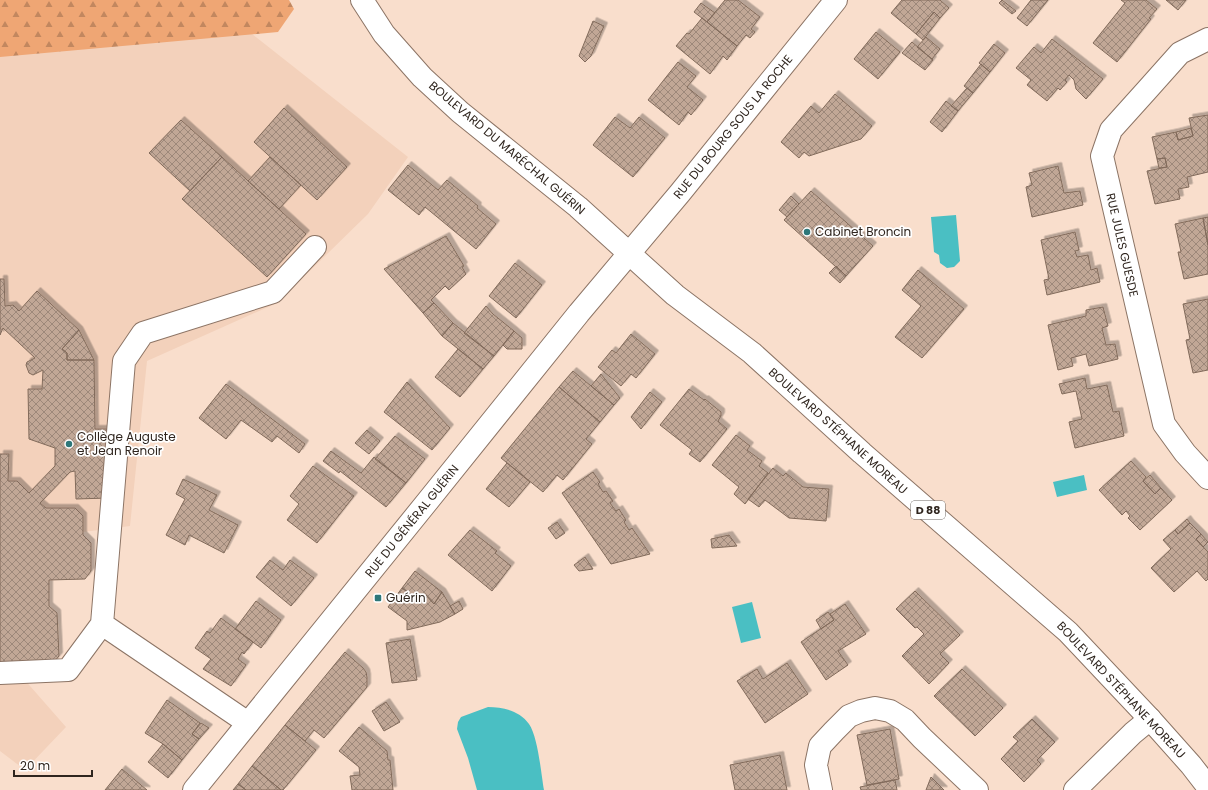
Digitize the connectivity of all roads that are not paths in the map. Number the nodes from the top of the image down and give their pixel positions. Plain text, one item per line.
1 (362, 0) edge
2 (836, 0) edge
3 (1208, 39) edge
4 (315, 247) dead end
5 (629, 253) junction
6 (1208, 478) edge
7 (102, 624) junction
8 (0, 673) edge
9 (1150, 719) junction
10 (248, 723) junction
11 (1208, 787) edge
12 (194, 790) edge
13 (821, 790) edge
14 (977, 790) edge
15 (1075, 790) edge

1 - 5 main road, BOULEVARD DU MARÉCHAL GUÉRIN
2 - 5 main road, RUE DU BOURG SOUS LA ROCHE
3 - 6 main road, RUE JULES GUESDE
4 - 7 main road
5 - 9 main road, BOULEVARD STÉPHANE MOREAU / D 88
5 - 10 main road, RUE DU GÉNÉRAL GUÉRIN
7 - 8 main road
7 - 10 main road
9 - 11 main road, BOULEVARD STÉPHANE MOREAU / D 88
9 - 15 main road
10 - 12 main road, RUE DU GÉNÉRAL GUÉRIN
13 - 14 main road

